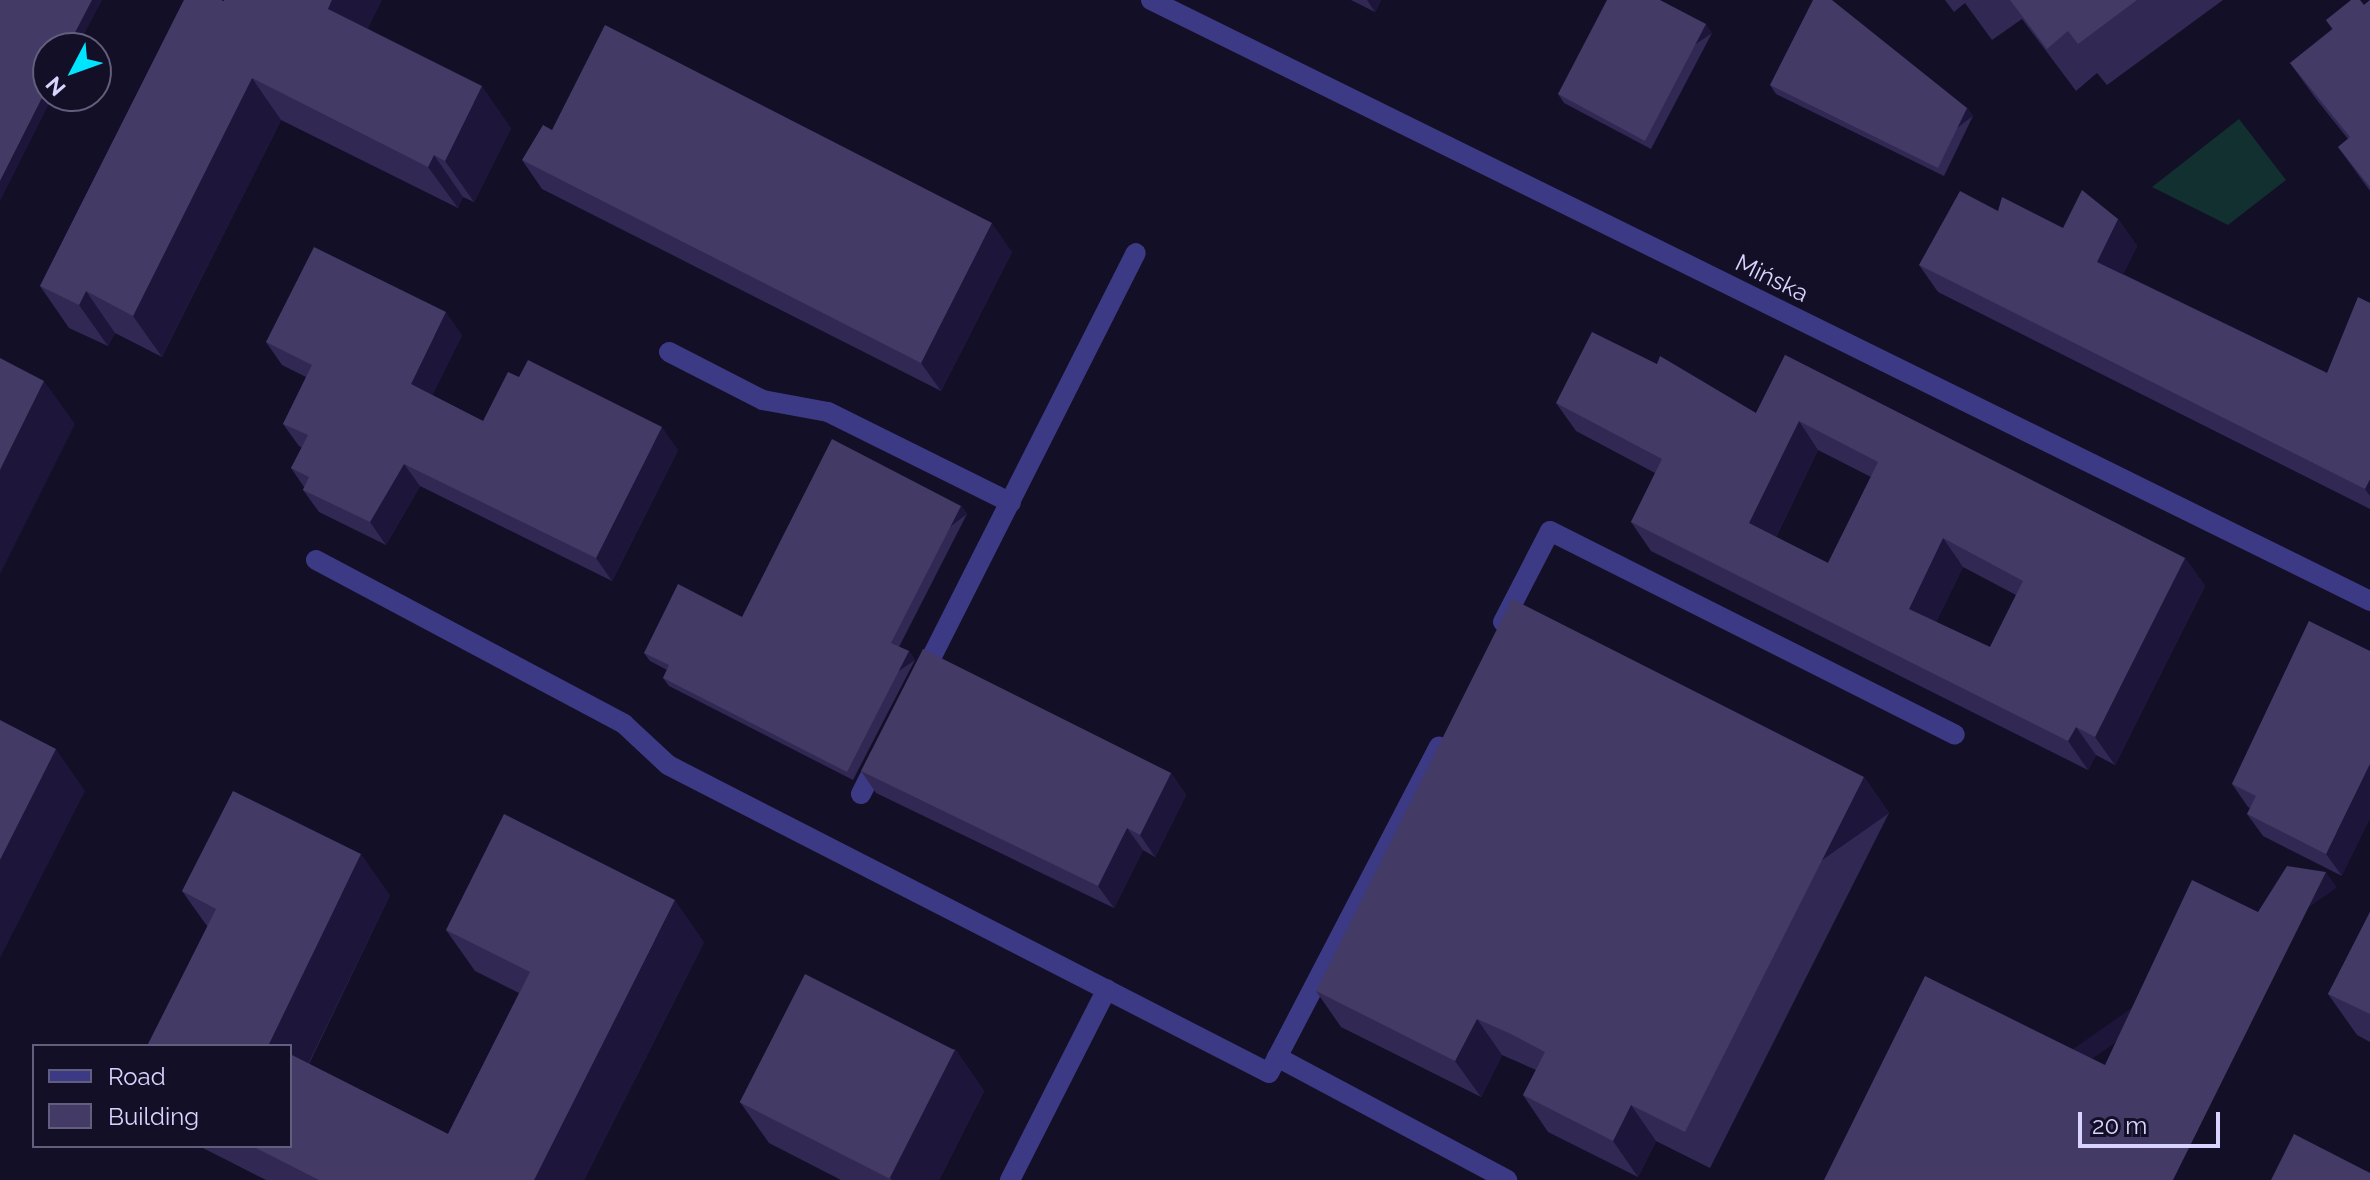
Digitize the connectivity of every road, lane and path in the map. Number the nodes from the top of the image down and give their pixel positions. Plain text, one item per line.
1 (1151, 0) edge
2 (1178, 6) edge
3 (1136, 253) dead end
4 (669, 352) dead end
5 (1011, 503) junction
6 (316, 560) dead end
7 (2370, 601) edge
8 (1491, 645) edge
9 (911, 697) edge
10 (1447, 730) edge
11 (1955, 735) dead end
12 (889, 738) edge
13 (861, 794) edge
14 (1107, 989) junction
15 (1277, 1057) junction
16 (1010, 1180) edge
17 (1507, 1180) edge

1 - 2 street, Mińska
2 - 7 street, Mińska
3 - 5 street
4 - 5 street
5 - 9 street
6 - 14 street
8 - 11 street
10 - 15 street
12 - 13 street
14 - 15 street
14 - 16 street
15 - 17 street

